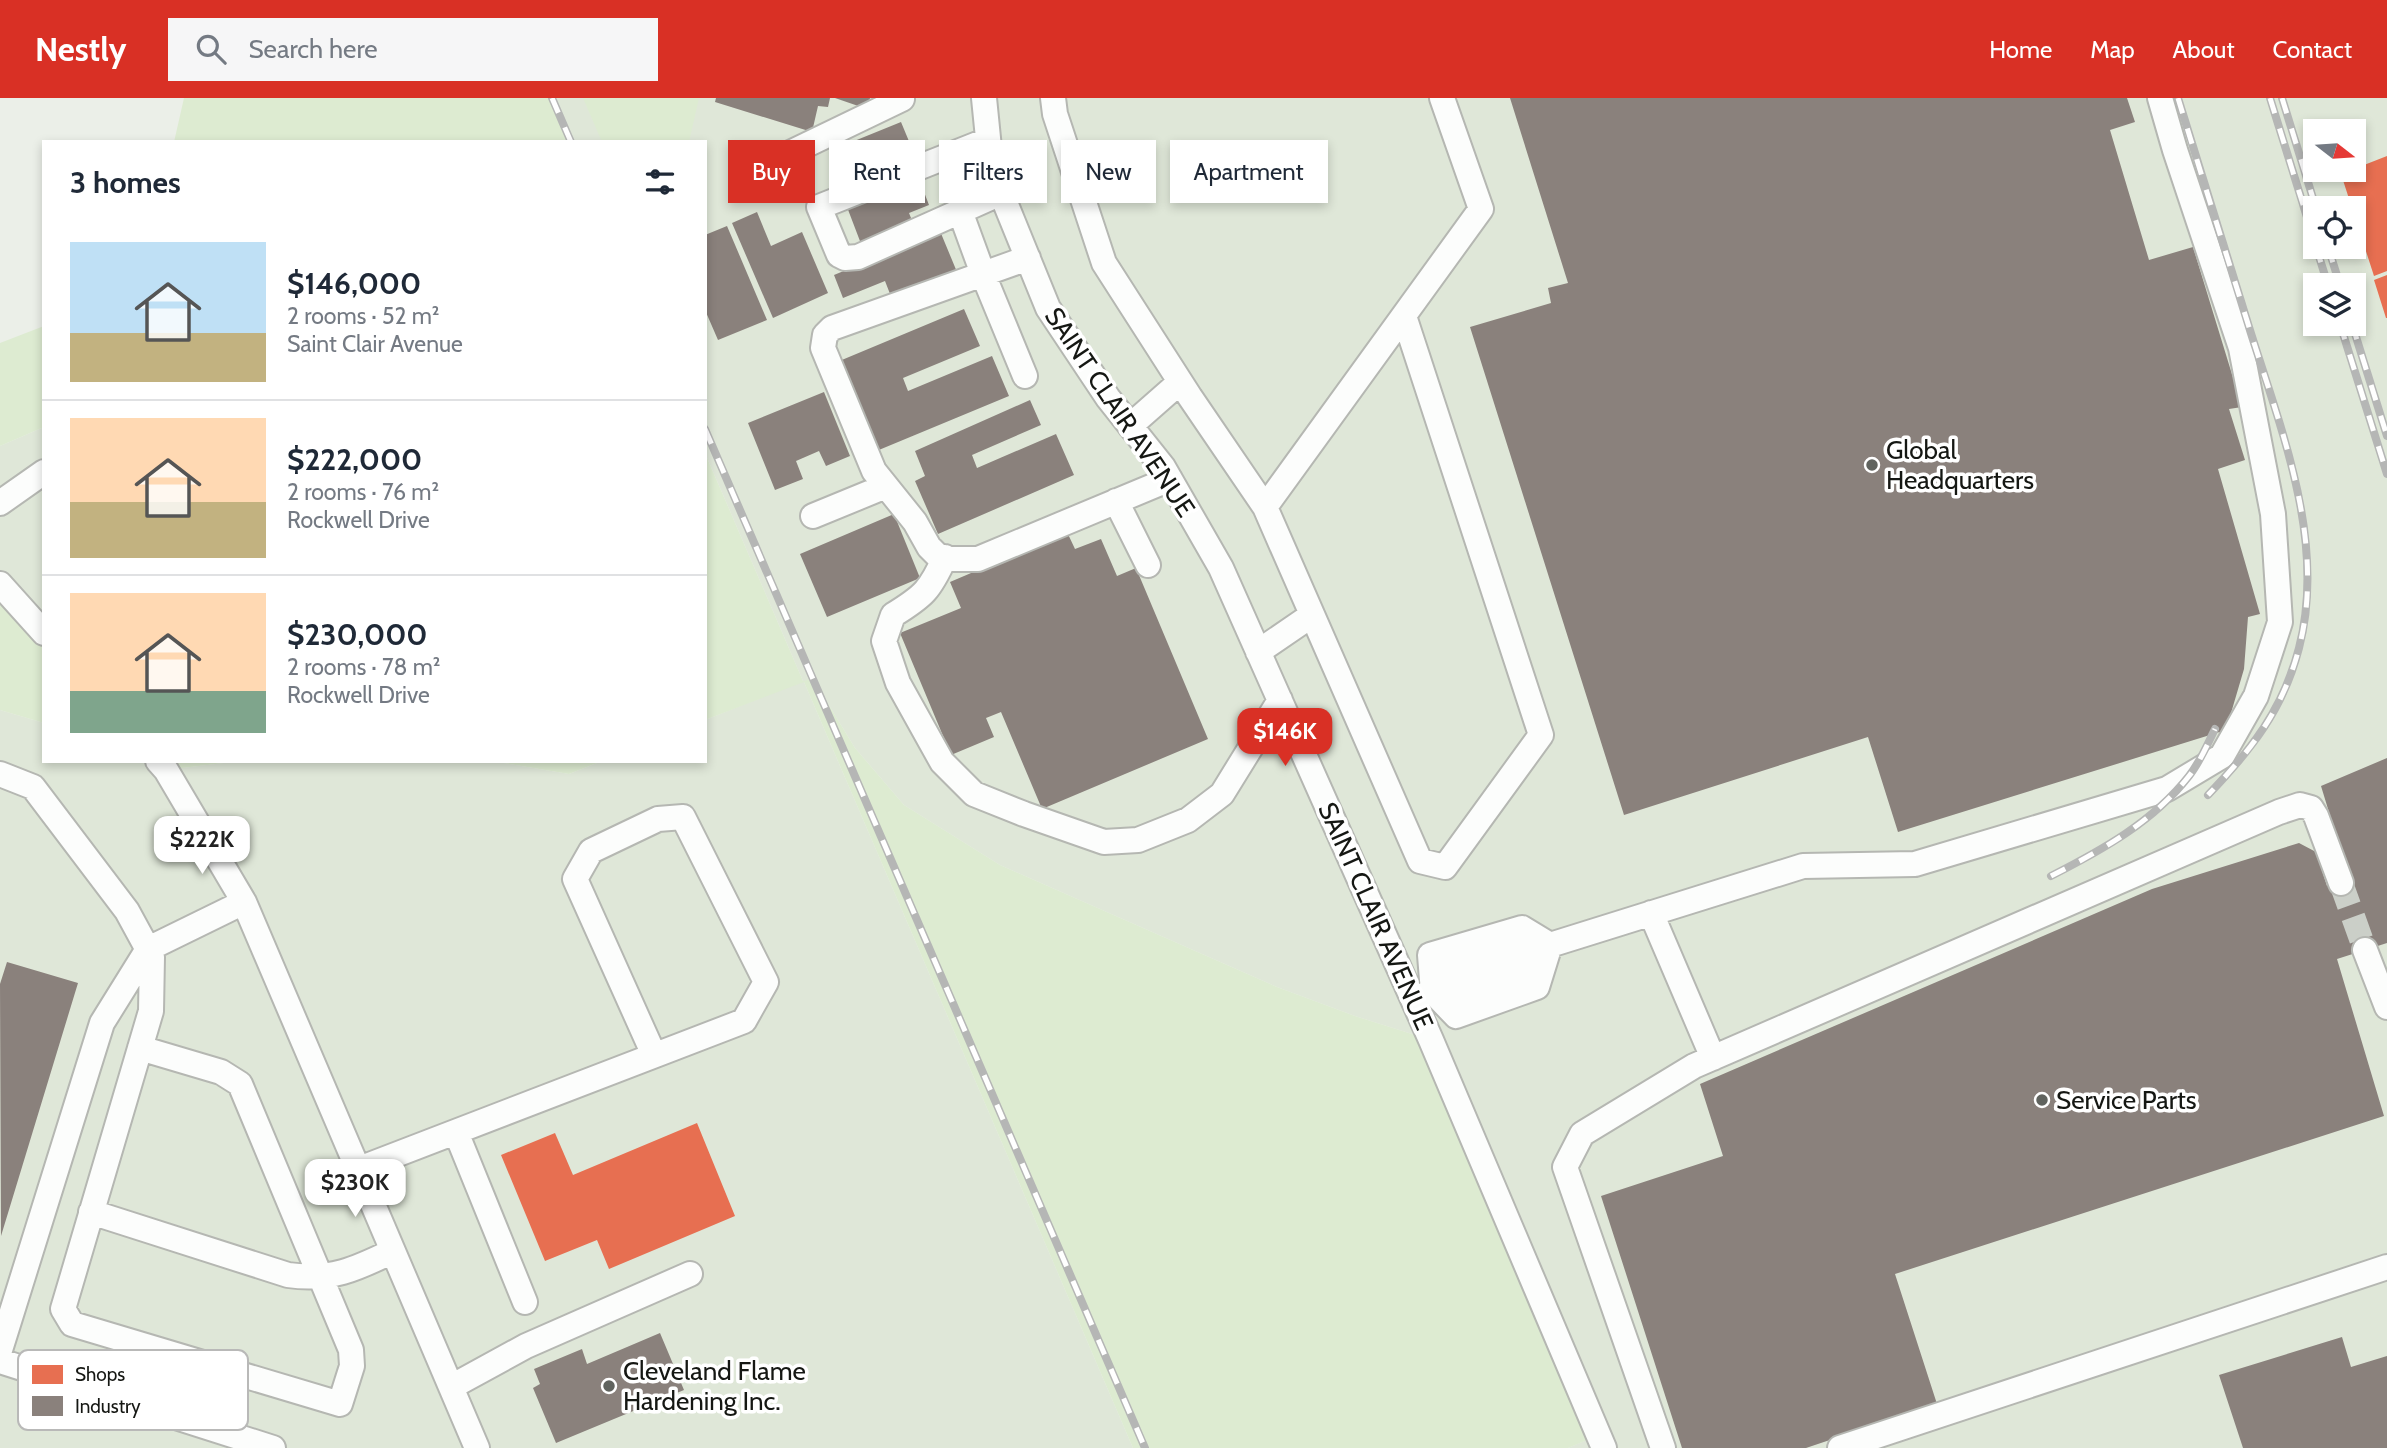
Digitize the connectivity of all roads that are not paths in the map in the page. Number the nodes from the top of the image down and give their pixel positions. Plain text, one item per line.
1 (904, 98) edge
2 (984, 98) edge
3 (1054, 98) edge
4 (1442, 98) edge
5 (2160, 98) edge
6 (815, 140) edge
7 (988, 140) edge
8 (939, 159) edge
9 (978, 203) edge
10 (1005, 203) edge
11 (960, 211) junction
12 (1028, 258) junction
13 (983, 274) junction
14 (1404, 316) junction
15 (1025, 376) dead end
16 (1180, 382) junction
17 (1130, 426) junction
18 (42, 473) edge
19 (1170, 479) junction
20 (886, 486) junction
21 (1116, 501) junction
22 (0, 503) edge
23 (1265, 508) junction
24 (813, 516) dead end
25 (945, 557) junction
26 (1148, 565) dead end
27 (0, 584) edge
28 (1312, 615) junction
29 (42, 631) edge
30 (1258, 652) junction
31 (1280, 700) junction
32 (160, 763) edge
33 (0, 774) edge
34 (2341, 883) tunnel mouth
35 (244, 902) junction
36 (1651, 914) junction
37 (1550, 945) junction
38 (148, 950) junction
39 (2365, 950) tunnel mouth
40 (1423, 996) junction
41 (2387, 1007) edge
42 (140, 1048) junction
43 (654, 1055) junction
44 (1713, 1058) junction
45 (456, 1132) junction
46 (359, 1169) junction
47 (91, 1212) junction
48 (393, 1251) junction
49 (2387, 1267) edge
50 (690, 1274) dead end
51 (321, 1277) junction
52 (525, 1302) dead end
53 (0, 1350) edge
54 (159, 1350) edge
55 (0, 1361) edge
56 (18, 1367) edge
57 (248, 1377) edge
58 (451, 1387) junction
59 (217, 1430) edge
60 (273, 1448) edge
61 (477, 1448) edge
62 (1604, 1448) edge
63 (1663, 1448) edge
64 (1840, 1448) edge

1 - 6 street
2 - 7 street, SAINT CLAIR AVENUE
3 - 16 street
4 - 14 street
5 - 36 street
8 - 11 street
9 - 11 street
10 - 12 street, SAINT CLAIR AVENUE
11 - 13 street
12 - 13 street
12 - 17 street, SAINT CLAIR AVENUE
13 - 15 street
13 - 20 street
14 - 23 street
14 - 28 street
16 - 17 street
16 - 23 street
17 - 19 street, SAINT CLAIR AVENUE
18 - 22 street
19 - 21 street
19 - 30 street, SAINT CLAIR AVENUE
20 - 24 street
20 - 25 street
21 - 25 street
21 - 26 street
23 - 28 street
25 - 31 street
27 - 29 street
28 - 30 street
30 - 31 street, SAINT CLAIR AVENUE
31 - 40 street, SAINT CLAIR AVENUE
32 - 35 street
33 - 38 street
34 - 44 street
35 - 38 street
35 - 46 street
36 - 37 street
36 - 44 street
37 - 40 street
37 - 40 street
38 - 42 street
38 - 53 street
39 - 41 street
40 - 62 street, SAINT CLAIR AVENUE
42 - 47 street
42 - 51 street
43 - 43 street
43 - 45 street
44 - 63 street
45 - 46 street
45 - 52 street
46 - 48 street
47 - 51 street
47 - 54 street
48 - 51 street
48 - 58 street
49 - 64 street
50 - 58 street
51 - 57 street
55 - 56 street
58 - 61 street
59 - 60 street

